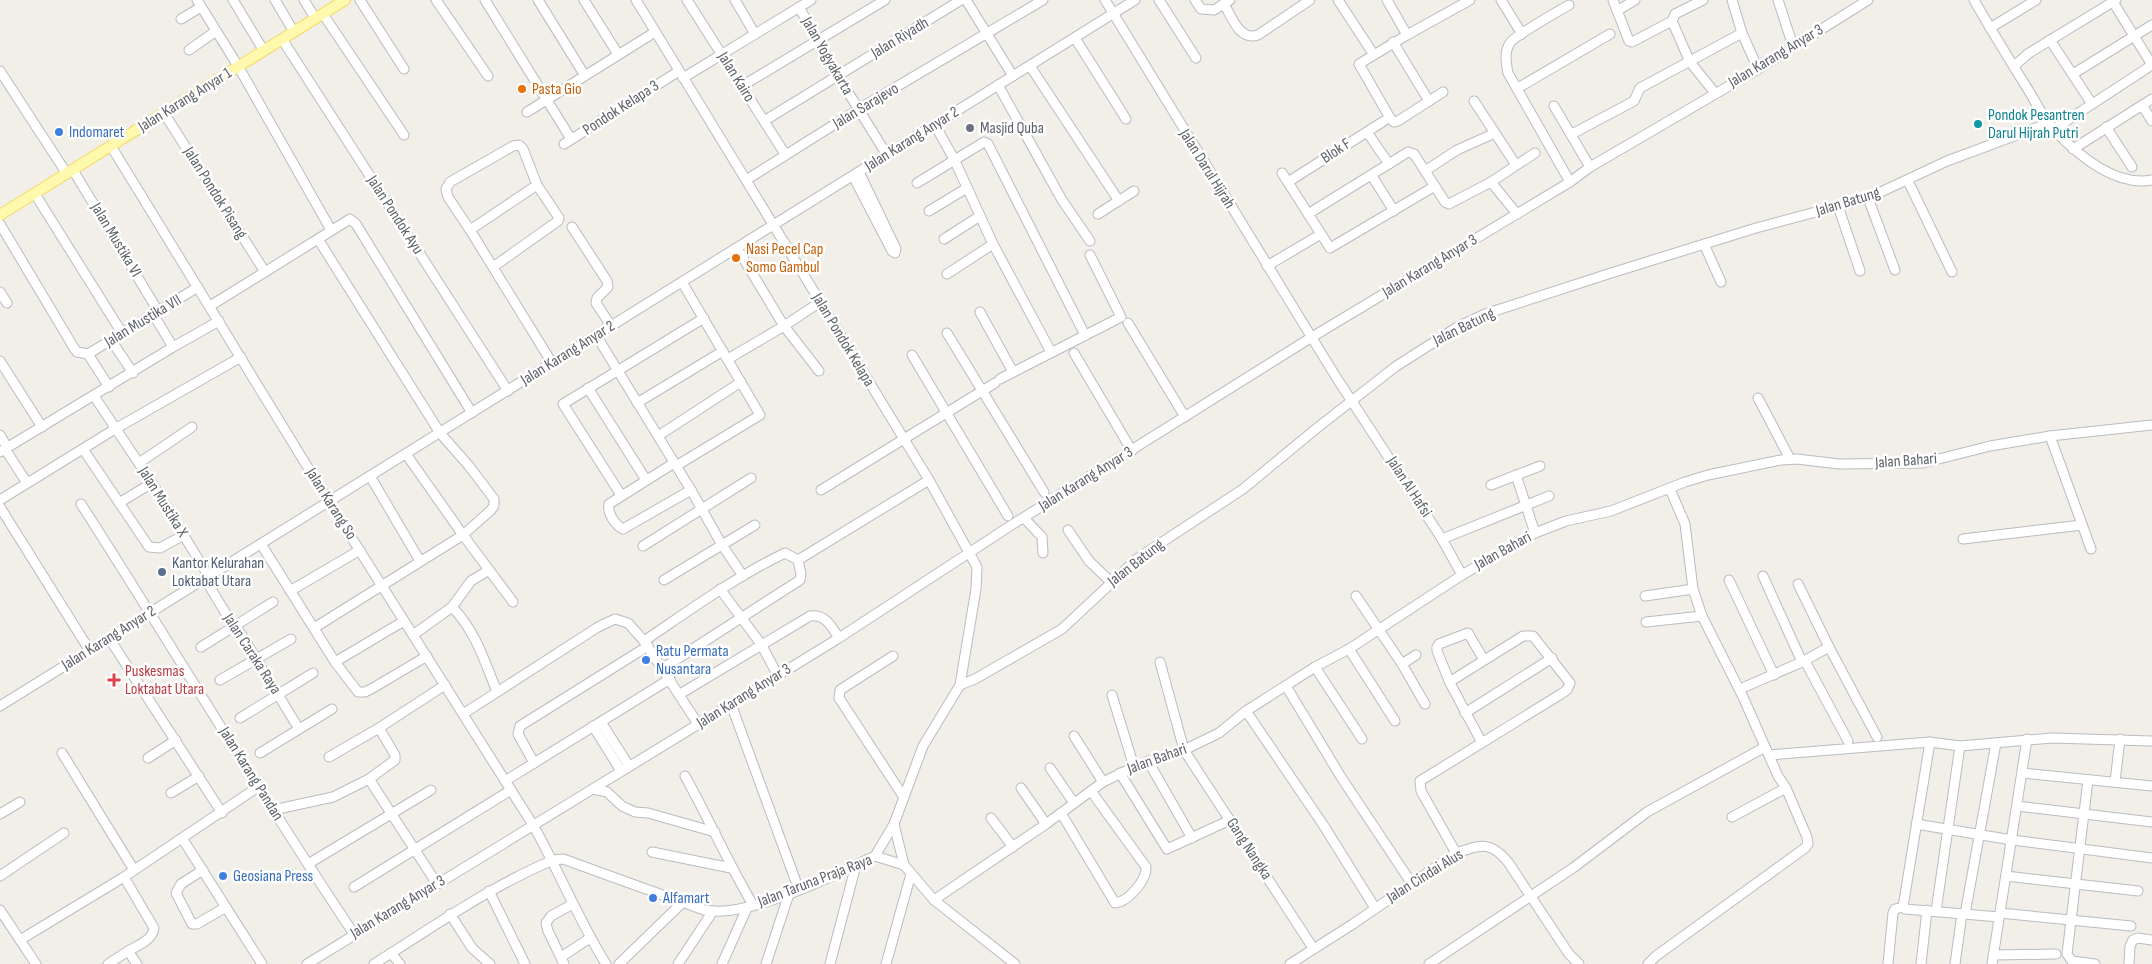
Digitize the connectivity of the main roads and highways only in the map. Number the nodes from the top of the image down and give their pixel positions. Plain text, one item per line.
1 (345, 0) edge
2 (0, 216) edge

1 - 2 main road, Jalan Karang Anyar 1

